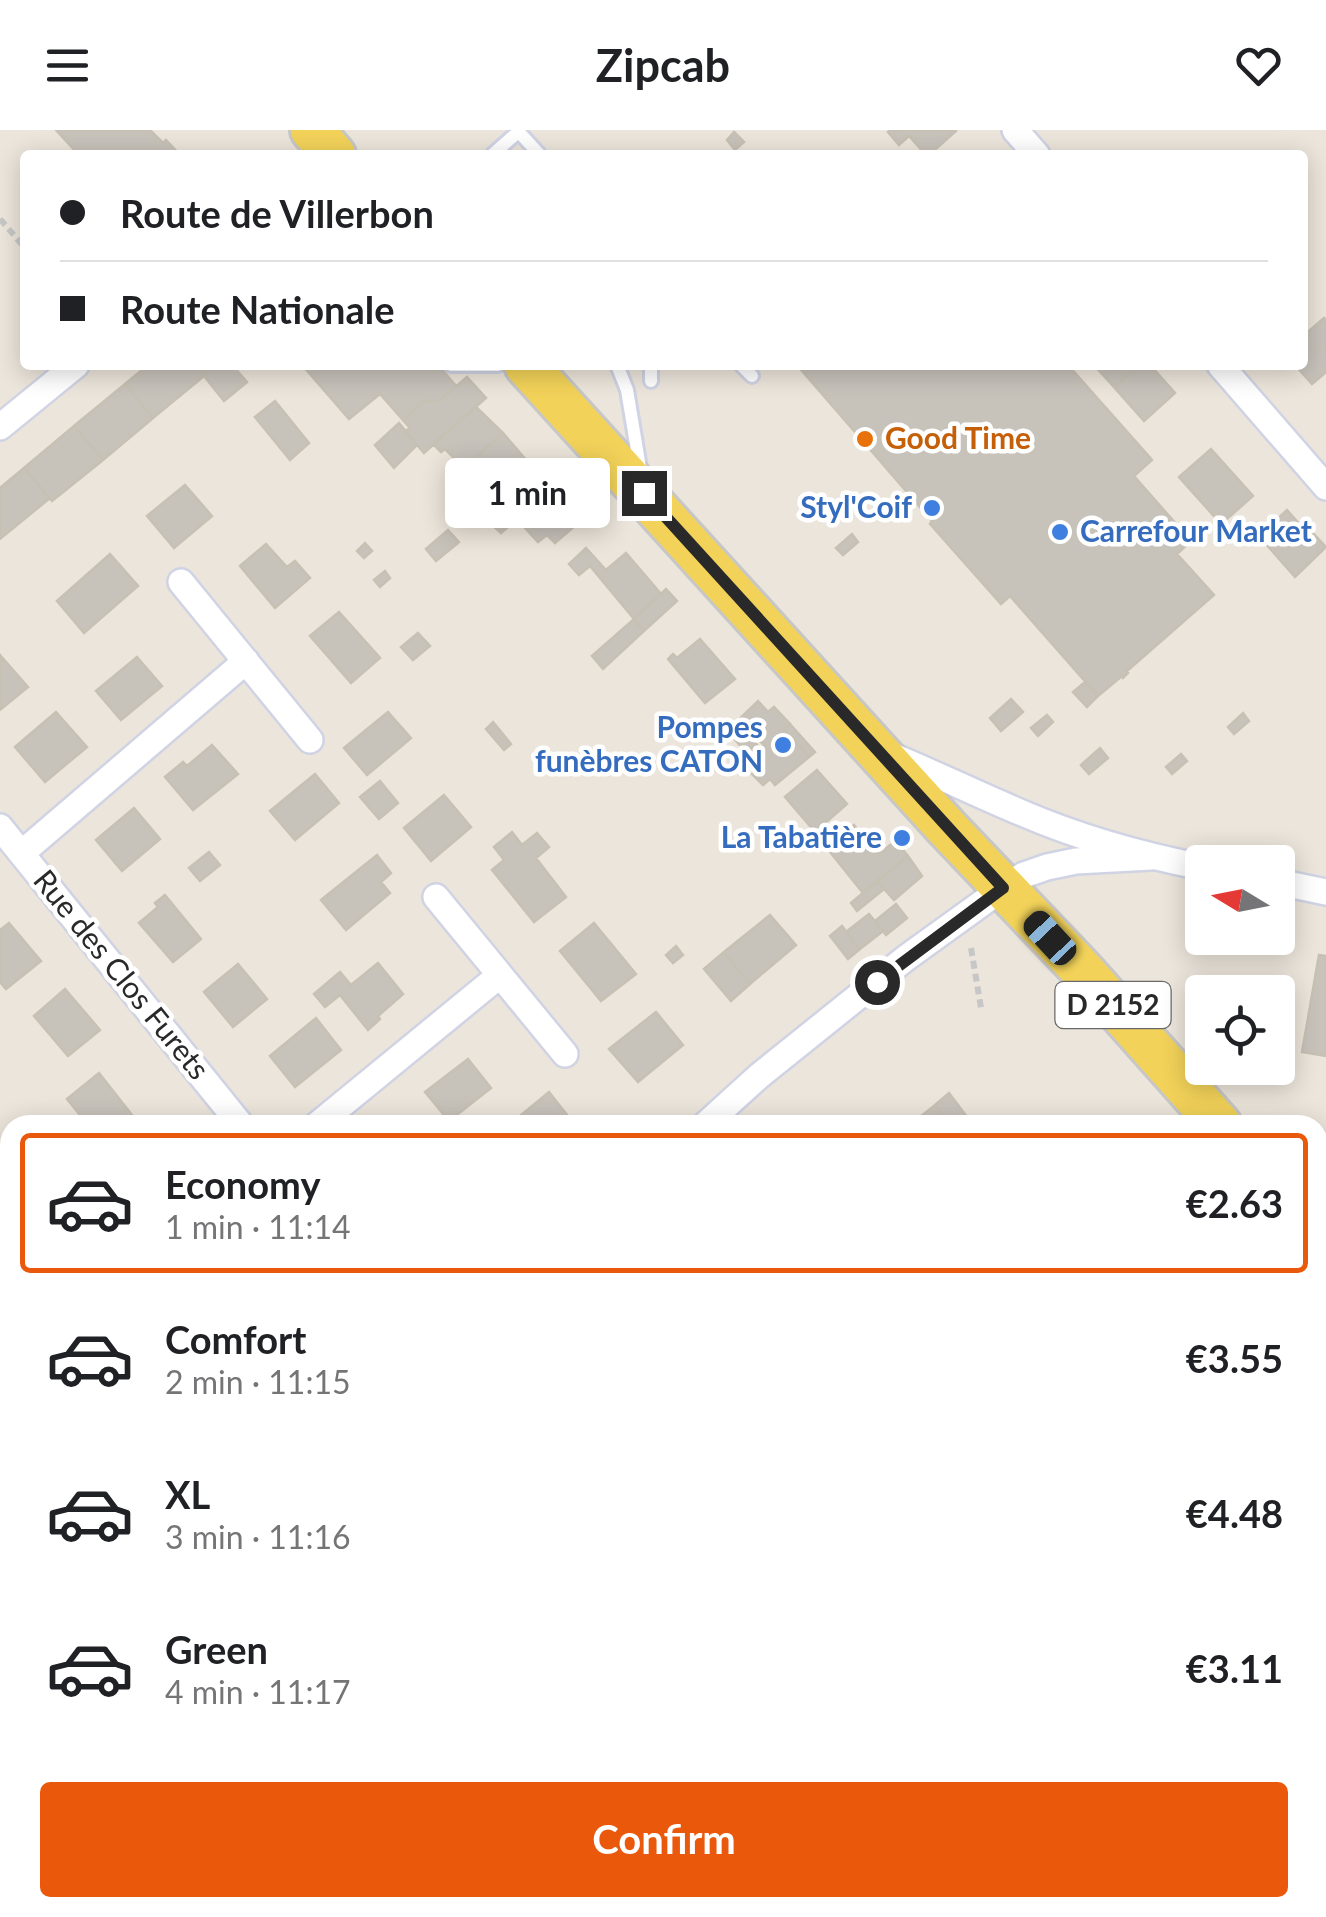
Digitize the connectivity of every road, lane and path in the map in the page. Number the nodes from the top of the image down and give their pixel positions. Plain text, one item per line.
1 (1016, 130) edge
2 (518, 131) edge
3 (497, 150) edge
4 (535, 150) edge
5 (1033, 150) edge
6 (0, 219) edge
7 (20, 242) edge
8 (70, 370) edge
9 (531, 370) edge
10 (619, 370) edge
11 (651, 370) edge
12 (746, 370) edge
13 (1225, 370) edge
14 (752, 376) dead end
15 (650, 381) dead end
16 (0, 428) edge
17 (1322, 473) edge
18 (644, 493) junction
19 (181, 582) dead end
20 (246, 661) junction
21 (310, 740) dead end
22 (875, 749) junction
23 (0, 826) edge
24 (23, 852) junction
25 (1151, 856) junction
26 (1185, 863) edge
27 (1295, 886) edge
28 (1003, 888) junction
29 (1326, 892) edge
30 (436, 897) dead end
31 (972, 948) dead end
32 (500, 974) junction
33 (981, 1008) dead end
34 (565, 1054) dead end
35 (233, 1115) edge
36 (329, 1115) edge
37 (716, 1115) edge
38 (1211, 1115) edge

1 - 5 street
2 - 3 lane
2 - 4 lane
6 - 7 path
8 - 16 street
9 - 18 main road, D 2152
10 - 18 lane
11 - 15 lane
12 - 14 lane
13 - 17 street
18 - 22 main road, D 2152
19 - 20 street
20 - 21 street
20 - 24 street
22 - 25 street
22 - 28 main road, D 2152
23 - 24 street, Rue des Clos Furets
24 - 35 street, Rue des Clos Furets
25 - 26 street
25 - 28 street
27 - 29 street
28 - 37 street
28 - 38 main road, D 2152
30 - 32 street
31 - 33 path
32 - 34 street
32 - 36 street

